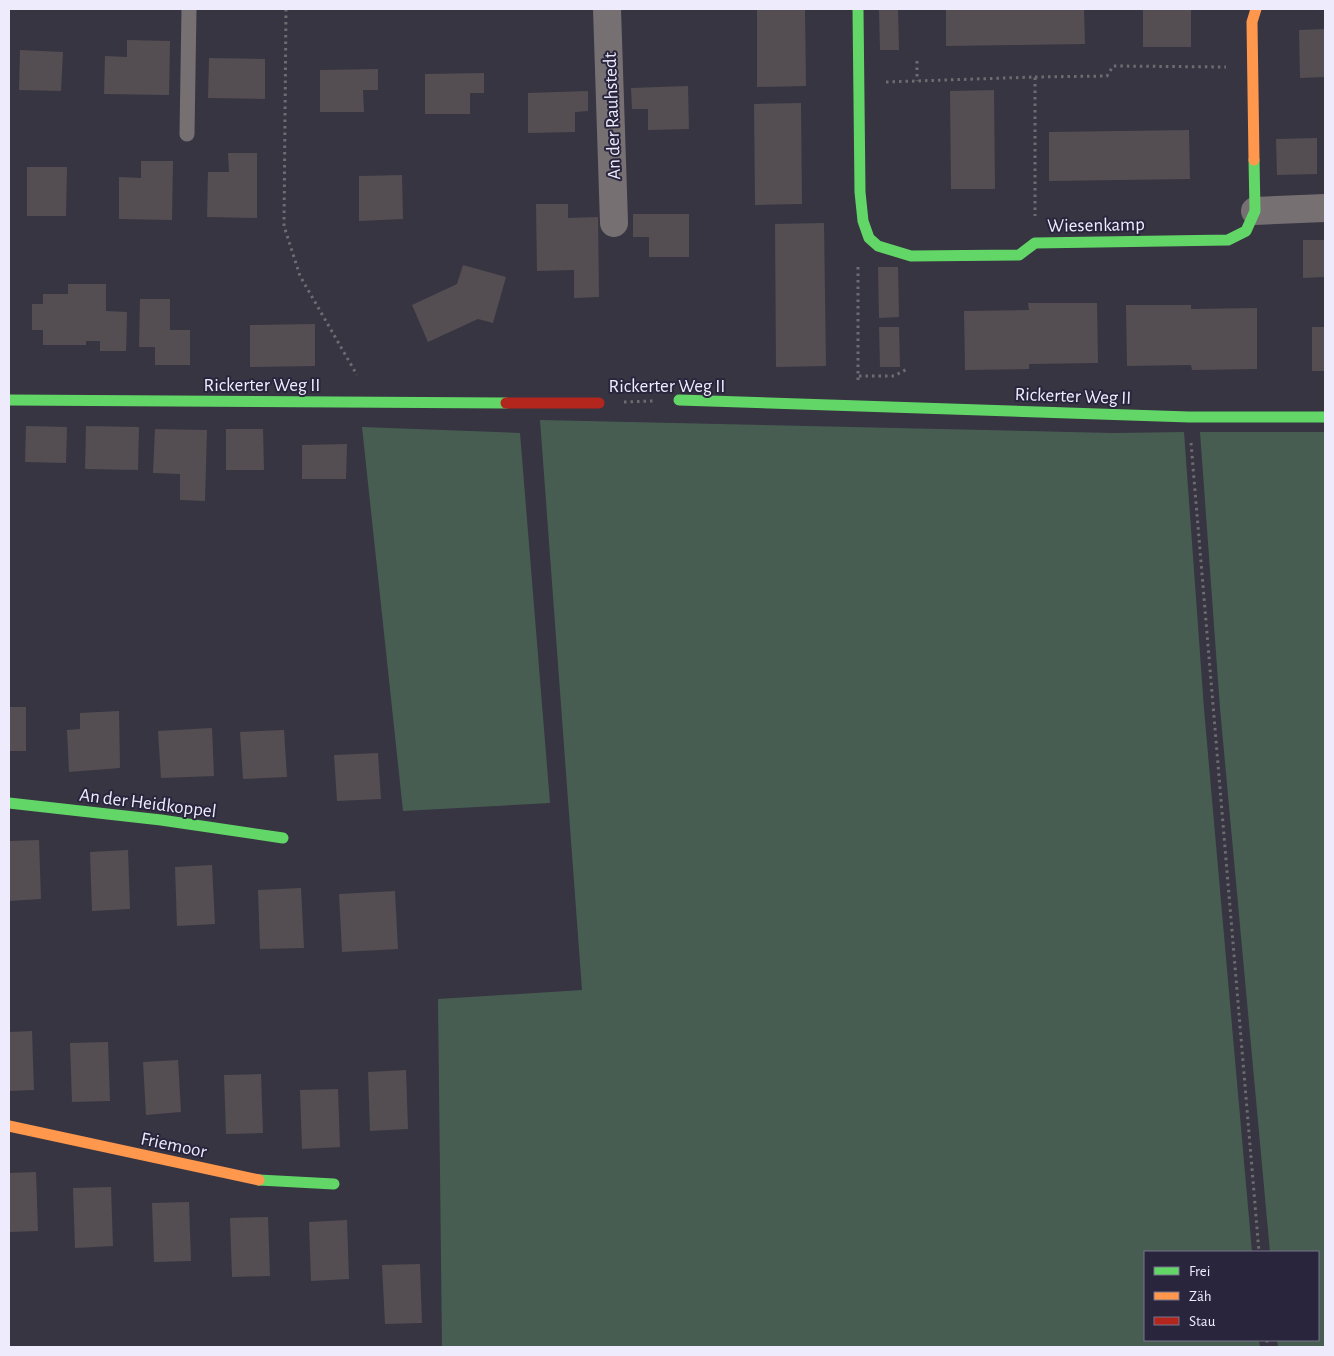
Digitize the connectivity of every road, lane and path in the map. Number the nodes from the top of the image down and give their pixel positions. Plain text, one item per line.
1 (189, 9) edge
2 (286, 9) edge
3 (607, 9) edge
4 (858, 9) edge
5 (1256, 9) edge
6 (917, 61) dead end
7 (1252, 67) junction
8 (1035, 76) junction
9 (917, 81) junction
10 (860, 84) junction
11 (187, 134) dead end
12 (1325, 208) edge
13 (1255, 211) junction
14 (614, 223) dead end
15 (869, 238) junction
16 (1035, 243) junction
17 (909, 368) dead end
18 (858, 376) junction
19 (9, 400) edge
20 (679, 400) joint
21 (377, 402) junction
22 (599, 403) joint
23 (858, 405) junction
24 (1189, 417) junction
25 (1325, 418) edge
26 (9, 803) edge
27 (283, 838) dead end
28 (9, 1126) edge
29 (334, 1184) dead end
30 (1259, 1251) edge

1 - 11 lane
2 - 21 path
3 - 14 street, An der Rauhstedt
4 - 10 street
5 - 7 street
6 - 9 path
7 - 8 path
7 - 13 street
8 - 9 path
8 - 16 path
9 - 10 path
10 - 15 street
12 - 13 street
13 - 16 street, Wiesenkamp
15 - 16 street, Wiesenkamp
15 - 18 path
17 - 18 path
18 - 23 path
19 - 21 street, Rickerter Weg II
20 - 22 path, Rickerter Weg II
20 - 23 street, Rickerter Weg II
21 - 22 street, Rickerter Weg II
23 - 24 street, Rickerter Weg II
24 - 25 street, Rickerter Weg II
24 - 30 path
26 - 27 street, An der Heidkoppel
28 - 29 street, Friemoor

